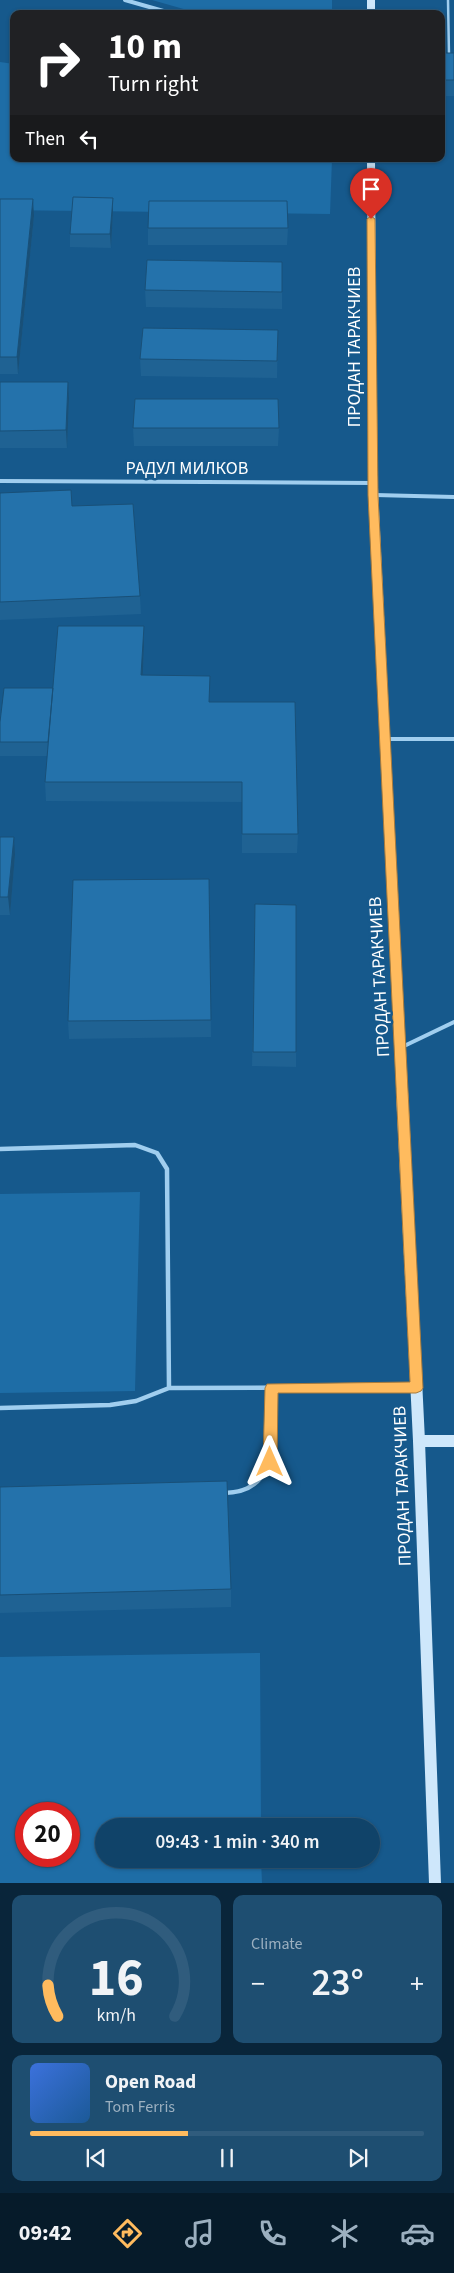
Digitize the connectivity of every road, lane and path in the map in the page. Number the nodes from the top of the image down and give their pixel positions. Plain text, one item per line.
1 (125, 0) edge
2 (448, 0) edge
3 (160, 10) edge
4 (445, 55) edge
5 (449, 55) junction
6 (454, 55) edge
7 (371, 162) edge
8 (0, 481) edge
9 (373, 483) junction
10 (373, 495) junction
11 (454, 497) edge
12 (386, 739) junction
13 (454, 739) edge
14 (454, 1022) edge
15 (400, 1048) junction
16 (0, 1149) edge
17 (169, 1388) junction
18 (271, 1388) junction
19 (416, 1388) junction
20 (0, 1408) edge
21 (419, 1441) junction
22 (454, 1441) edge
23 (215, 1493) edge
24 (435, 1883) edge

1 - 3 street
2 - 5 lane
4 - 5 lane
5 - 6 lane
7 - 9 street, ПРОДАН ТАРАКЧИЕВ
8 - 9 lane, РАДУЛ МИЛКОВ
9 - 10 street, ПРОДАН ТАРАКЧИЕВ
10 - 11 lane
10 - 12 street, ПРОДАН ТАРАКЧИЕВ
12 - 13 lane
12 - 15 street, ПРОДАН ТАРАКЧИЕВ
14 - 15 lane
15 - 19 street, ПРОДАН ТАРАКЧИЕВ
16 - 17 lane
17 - 18 lane
17 - 20 lane
18 - 19 lane
18 - 23 lane
19 - 21 street, ПРОДАН ТАРАКЧИЕВ
21 - 22 street
21 - 24 street, ПРОДАН ТАРАКЧИЕВ

